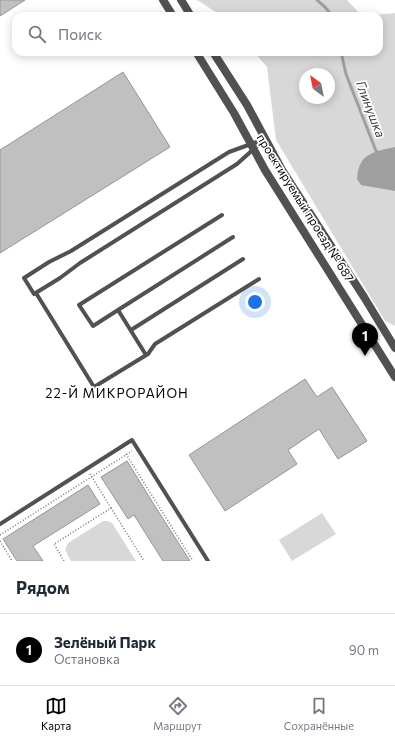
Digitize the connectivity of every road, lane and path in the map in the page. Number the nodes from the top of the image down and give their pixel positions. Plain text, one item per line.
1 (163, 0) edge
2 (181, 0) edge
3 (170, 12) edge
4 (188, 12) edge
5 (198, 56) edge
6 (216, 56) edge
7 (265, 139) junction
8 (252, 146) junction
9 (222, 215) dead end
10 (233, 237) dead end
11 (243, 259) dead end
12 (259, 280) dead end
13 (36, 293) junction
14 (118, 310) junction
15 (131, 330) junction
16 (395, 348) edge
17 (146, 354) junction
18 (395, 377) edge
19 (122, 447) junction
20 (137, 448) junction
21 (126, 455) junction
22 (86, 469) junction
23 (91, 477) junction
24 (111, 508) junction
25 (0, 524) edge
26 (0, 535) edge
27 (0, 541) edge
28 (12, 561) edge
29 (64, 561) edge
30 (144, 561) edge
31 (193, 561) edge
32 (208, 561) edge

1 - 3 street
2 - 4 street
5 - 8 street, проектируемый проезд № 687
6 - 7 street, проектируемый проезд № 687
7 - 8 lane
7 - 16 street, проектируемый проезд № 687
8 - 13 lane
8 - 13 lane
8 - 18 street, проектируемый проезд № 687
9 - 14 lane
10 - 14 lane
11 - 15 lane
12 - 17 lane
13 - 17 lane
14 - 15 lane
15 - 17 lane
19 - 20 lane
19 - 21 path
19 - 22 lane
20 - 21 path
20 - 32 lane
21 - 23 path
21 - 31 path
22 - 23 path
22 - 25 lane
23 - 24 path
23 - 26 path
24 - 29 path
24 - 30 path
27 - 28 path

